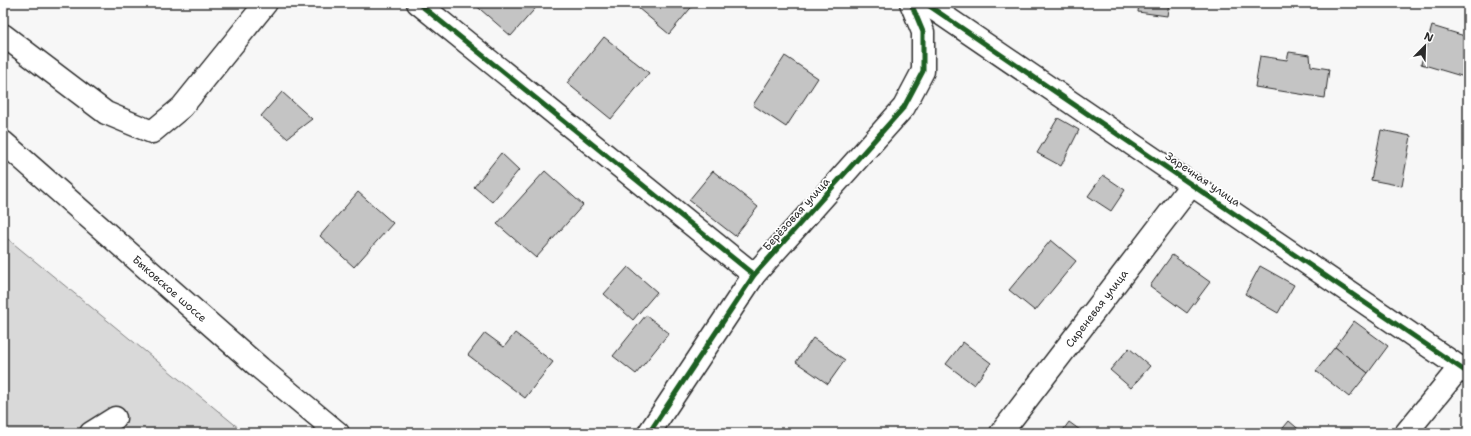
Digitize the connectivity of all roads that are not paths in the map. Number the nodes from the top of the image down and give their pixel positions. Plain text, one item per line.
1 (266, 3) edge
2 (418, 3) edge
3 (911, 3) edge
4 (925, 3) edge
5 (3, 36) edge
6 (3, 142) edge
7 (1192, 184) junction
8 (754, 275) junction
9 (1464, 370) edge
10 (115, 418) dead end
11 (91, 433) edge
12 (338, 433) edge
13 (649, 433) edge
14 (1000, 433) edge
15 (1406, 433) edge

1 - 5 street
2 - 8 street
3 - 8 street, Берёзовая улица
4 - 7 street, Заречная улица
6 - 12 street, Быковское шоссе
7 - 9 street, Заречная улица
7 - 14 street, Сиреневая улица
8 - 13 street, Берёзовая улица
9 - 15 street
10 - 11 street

